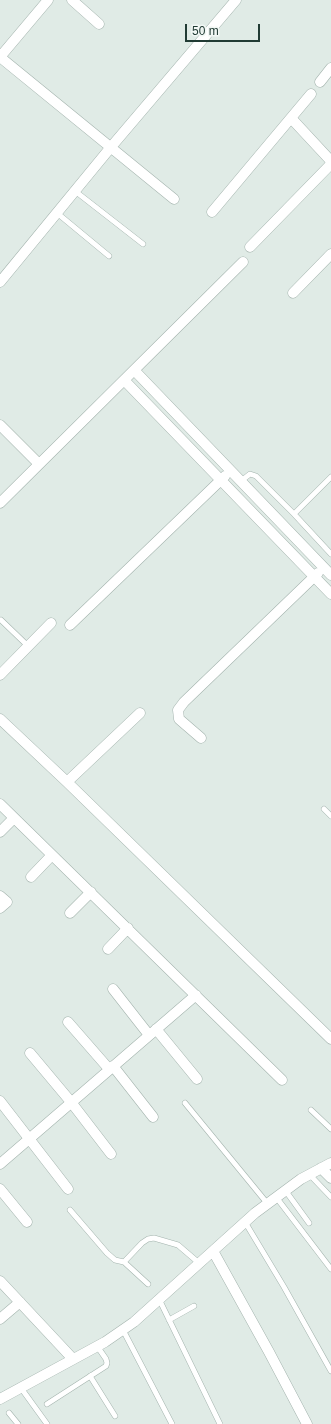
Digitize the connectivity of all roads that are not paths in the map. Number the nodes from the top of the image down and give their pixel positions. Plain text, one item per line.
1 (48, 0) edge
2 (72, 0) edge
3 (236, 0) edge
4 (99, 24) dead end
5 (0, 57) edge
6 (331, 68) edge
7 (320, 82) dead end
8 (311, 94) dead end
9 (291, 118) junction
10 (111, 148) junction
11 (331, 161) edge
12 (331, 164) edge
13 (75, 191) junction
14 (174, 199) dead end
15 (212, 212) dead end
16 (57, 213) junction
17 (143, 244) dead end
18 (250, 247) dead end
19 (331, 254) edge
20 (109, 256) dead end
21 (243, 262) dead end
22 (0, 282) edge
23 (293, 293) dead end
24 (134, 370) junction
25 (124, 380) junction
26 (0, 425) edge
27 (39, 464) junction
28 (231, 471) junction
29 (331, 477) edge
30 (221, 480) junction
31 (241, 481) junction
32 (0, 503) edge
33 (294, 514) junction
34 (331, 554) edge
35 (328, 570) edge
36 (314, 577) junction
37 (331, 594) edge
38 (1, 620) dead end
39 (51, 623) dead end
40 (70, 625) dead end
41 (28, 646) junction
42 (0, 675) edge
43 (140, 713) dead end
44 (0, 719) edge
45 (201, 738) dead end
46 (67, 782) junction
47 (0, 804) edge
48 (324, 808) dead end
49 (331, 816) edge
50 (14, 818) junction
51 (0, 832) edge
52 (52, 855) junction
53 (31, 877) dead end
54 (91, 892) junction
55 (0, 896) edge
56 (0, 908) edge
57 (70, 913) dead end
58 (128, 928) junction
59 (108, 949) dead end
60 (113, 989) dead end
61 (196, 995) junction
62 (68, 1022) dead end
63 (153, 1032) junction
64 (331, 1039) edge
65 (30, 1053) dead end
66 (111, 1068) junction
67 (197, 1079) dead end
68 (282, 1080) dead end
69 (0, 1101) edge
70 (71, 1102) junction
71 (185, 1103) dead end
72 (311, 1110) dead end
73 (154, 1117) dead end
74 (331, 1129) edge
75 (29, 1138) junction
76 (111, 1154) dead end
77 (331, 1163) edge
78 (0, 1164) edge
79 (321, 1168) junction
80 (309, 1174) junction
81 (331, 1178) edge
82 (0, 1188) edge
83 (68, 1188) dead end
84 (286, 1190) junction
85 (276, 1197) junction
86 (331, 1197) edge
87 (267, 1203) junction
88 (70, 1210) dead end
89 (27, 1222) dead end
90 (245, 1222) junction
91 (309, 1223) dead end
92 (213, 1251) junction
93 (124, 1262) junction
94 (199, 1263) junction
95 (331, 1268) edge
96 (0, 1281) edge
97 (148, 1284) dead end
98 (159, 1299) junction
99 (20, 1302) junction
100 (194, 1306) dead end
101 (0, 1319) edge
102 (169, 1320) junction
103 (122, 1330) junction
104 (97, 1346) junction
105 (73, 1359) junction
106 (331, 1372) edge
107 (90, 1376) junction
108 (21, 1388) junction
109 (0, 1399) edge
110 (47, 1404) dead end
111 (9, 1413) dead end
112 (115, 1416) dead end
113 (169, 1423) edge
114 (18, 1424) edge
115 (47, 1424) edge
116 (220, 1424) edge
117 (307, 1424) edge

1 - 5 street
2 - 4 street
3 - 10 street
5 - 10 street
6 - 7 street
8 - 9 street
9 - 11 street
9 - 15 street
10 - 13 street
10 - 14 street
12 - 18 street
13 - 16 street
13 - 17 lane
16 - 20 lane
16 - 22 street
19 - 23 street
21 - 24 street
24 - 25 street
24 - 28 street
25 - 27 street
25 - 30 street
26 - 27 street
27 - 32 street
28 - 30 street
28 - 31 street
29 - 33 lane
30 - 36 street
30 - 40 street
31 - 33 lane
31 - 35 street
33 - 34 lane
35 - 36 street
36 - 37 street
36 - 45 street
38 - 41 lane
39 - 41 street
41 - 42 street
43 - 46 street
44 - 46 street
46 - 64 street
47 - 50 street
48 - 49 lane
50 - 51 street
50 - 52 street
52 - 53 street
52 - 54 street
54 - 57 street
54 - 58 street
55 - 56 street
58 - 59 street
58 - 61 street
60 - 63 street
61 - 63 street
61 - 68 street
62 - 66 street
63 - 66 street
63 - 67 street
65 - 70 street
66 - 70 street
66 - 73 street
69 - 75 street
70 - 75 street
70 - 76 street
71 - 87 lane
72 - 74 lane
75 - 78 street
75 - 83 street
77 - 79 street
79 - 80 street
79 - 81 street
80 - 84 street
80 - 86 lane
82 - 89 street
84 - 85 street
84 - 91 lane
85 - 87 street
85 - 95 lane
87 - 90 street
88 - 93 lane
90 - 92 street
90 - 106 lane
92 - 94 street
92 - 117 street
93 - 94 lane
93 - 97 lane
94 - 98 street
96 - 99 street
98 - 102 lane
98 - 103 street
99 - 101 street
99 - 105 street
100 - 102 lane
102 - 116 lane
103 - 104 street
103 - 113 lane
104 - 105 street
104 - 107 lane
105 - 108 street
107 - 110 lane
107 - 112 lane
108 - 109 street
108 - 115 lane
111 - 114 lane

